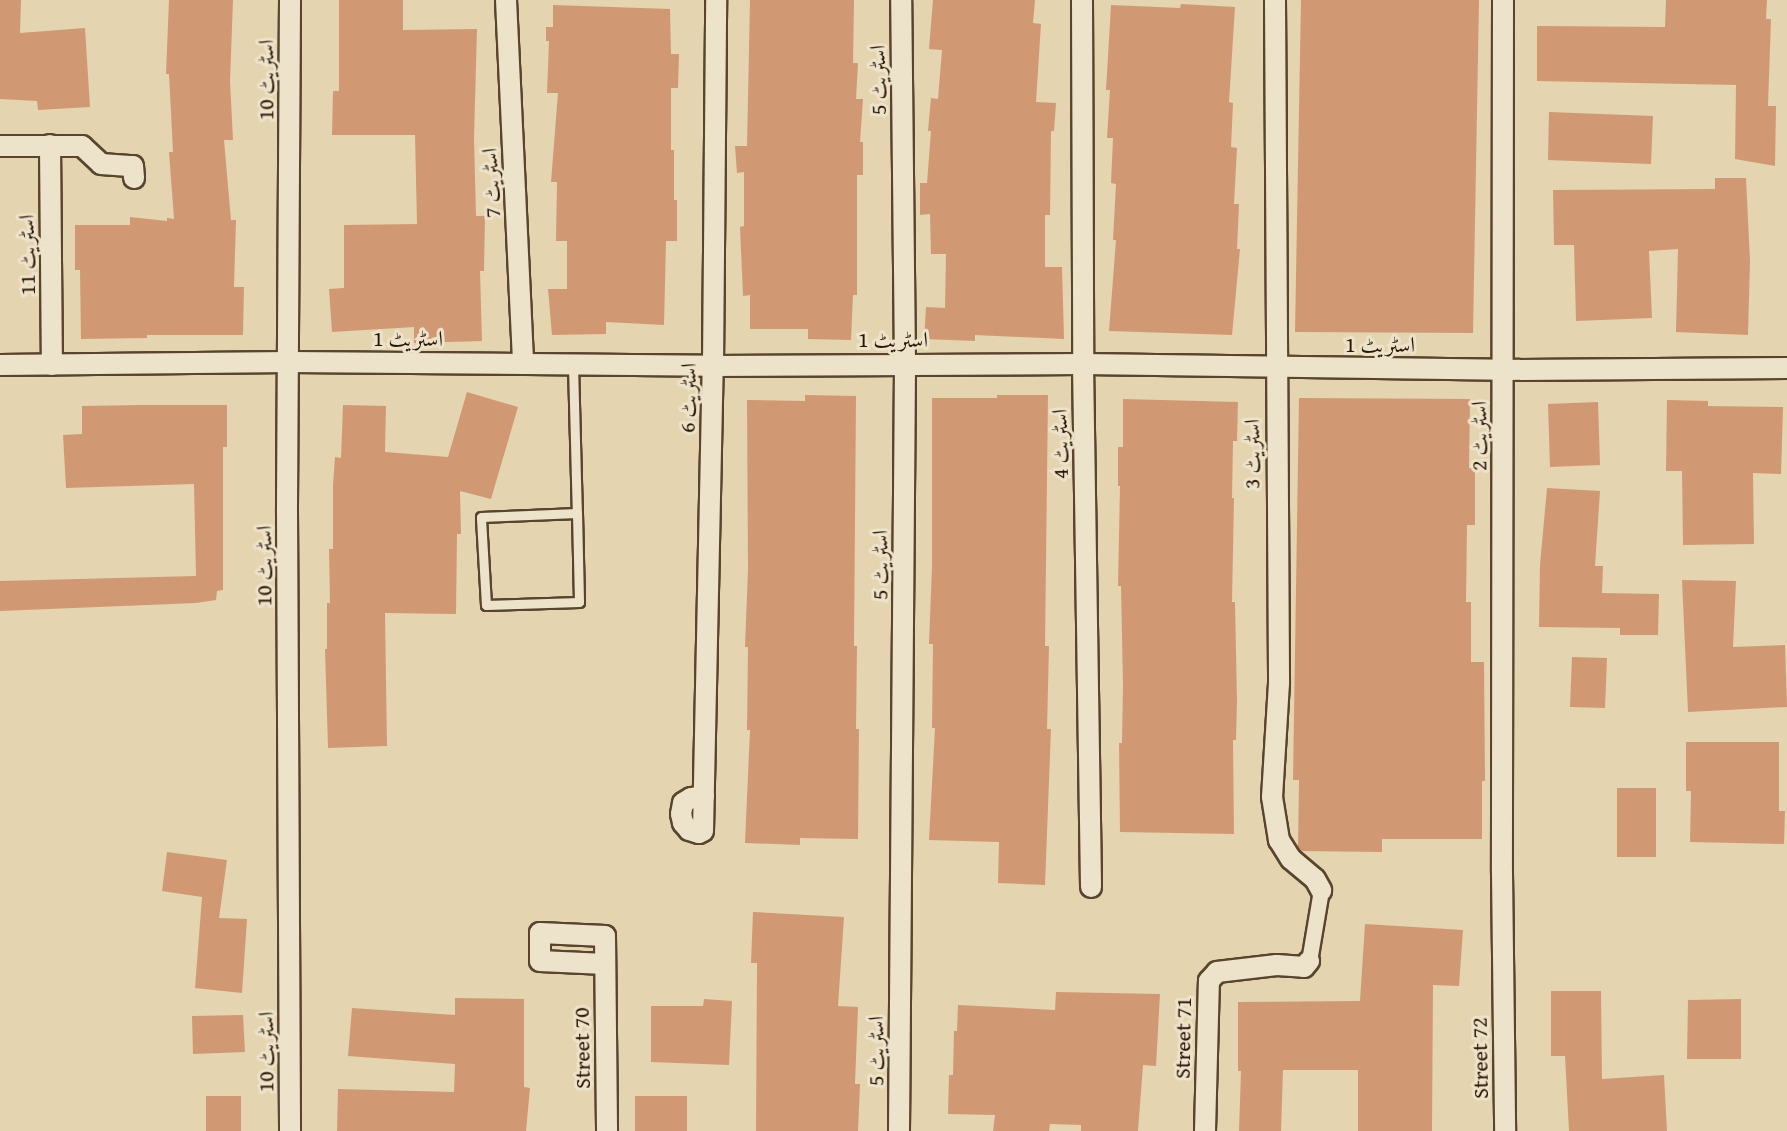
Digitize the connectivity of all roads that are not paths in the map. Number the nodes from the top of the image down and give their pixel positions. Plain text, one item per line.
1 (290, 0) edge
2 (506, 0) edge
3 (716, 0) edge
4 (901, 0) edge
5 (1082, 0) edge
6 (1275, 0) edge
7 (1503, 0) edge
8 (50, 145) junction
9 (0, 146) edge
10 (134, 178) dead end
11 (290, 362) junction
12 (523, 364) junction
13 (905, 364) junction
14 (1083, 364) junction
15 (0, 365) edge
16 (52, 365) junction
17 (573, 365) junction
18 (713, 366) junction
19 (1276, 368) junction
20 (1787, 368) edge
21 (1503, 370) junction
22 (577, 513) junction
23 (704, 796) dead end
24 (1091, 887) dead end
25 (1321, 890) joint
26 (1309, 961) joint
27 (605, 964) dead end
28 (1503, 984) joint
29 (290, 1131) edge
30 (607, 1131) edge
31 (899, 1131) edge
32 (1205, 1131) edge
33 (1505, 1131) edge

1 - 11 street, اسٹریٹ 10
2 - 12 street, اسٹریٹ 7
3 - 18 street, اسٹریٹ 6
4 - 13 street, اسٹریٹ 5
5 - 14 street, اسٹریٹ 4
6 - 19 street, اسٹریٹ 3
7 - 21 street, اسٹریٹ 2
8 - 9 street
8 - 10 street
8 - 16 street, اسٹریٹ 11
11 - 12 street, اسٹریٹ 1
11 - 16 street, اسٹریٹ 1
11 - 29 street, اسٹریٹ 10
12 - 17 street, اسٹریٹ 1
13 - 14 street, اسٹریٹ 1
13 - 18 street, اسٹریٹ 1
13 - 31 street, اسٹریٹ 5
14 - 19 street, اسٹریٹ 1
14 - 24 street, اسٹریٹ 4
15 - 16 street, اسٹریٹ 1
17 - 18 street, اسٹریٹ 1
17 - 22 lane
18 - 23 street, اسٹریٹ 6
19 - 21 street, اسٹریٹ 1
19 - 25 street, اسٹریٹ 3
20 - 21 street, اسٹریٹ 1
21 - 28 street, اسٹریٹ 2
22 - 22 lane
25 - 26 street
26 - 32 street, Street 71
27 - 30 street, Street 70
28 - 33 street, Street 72

